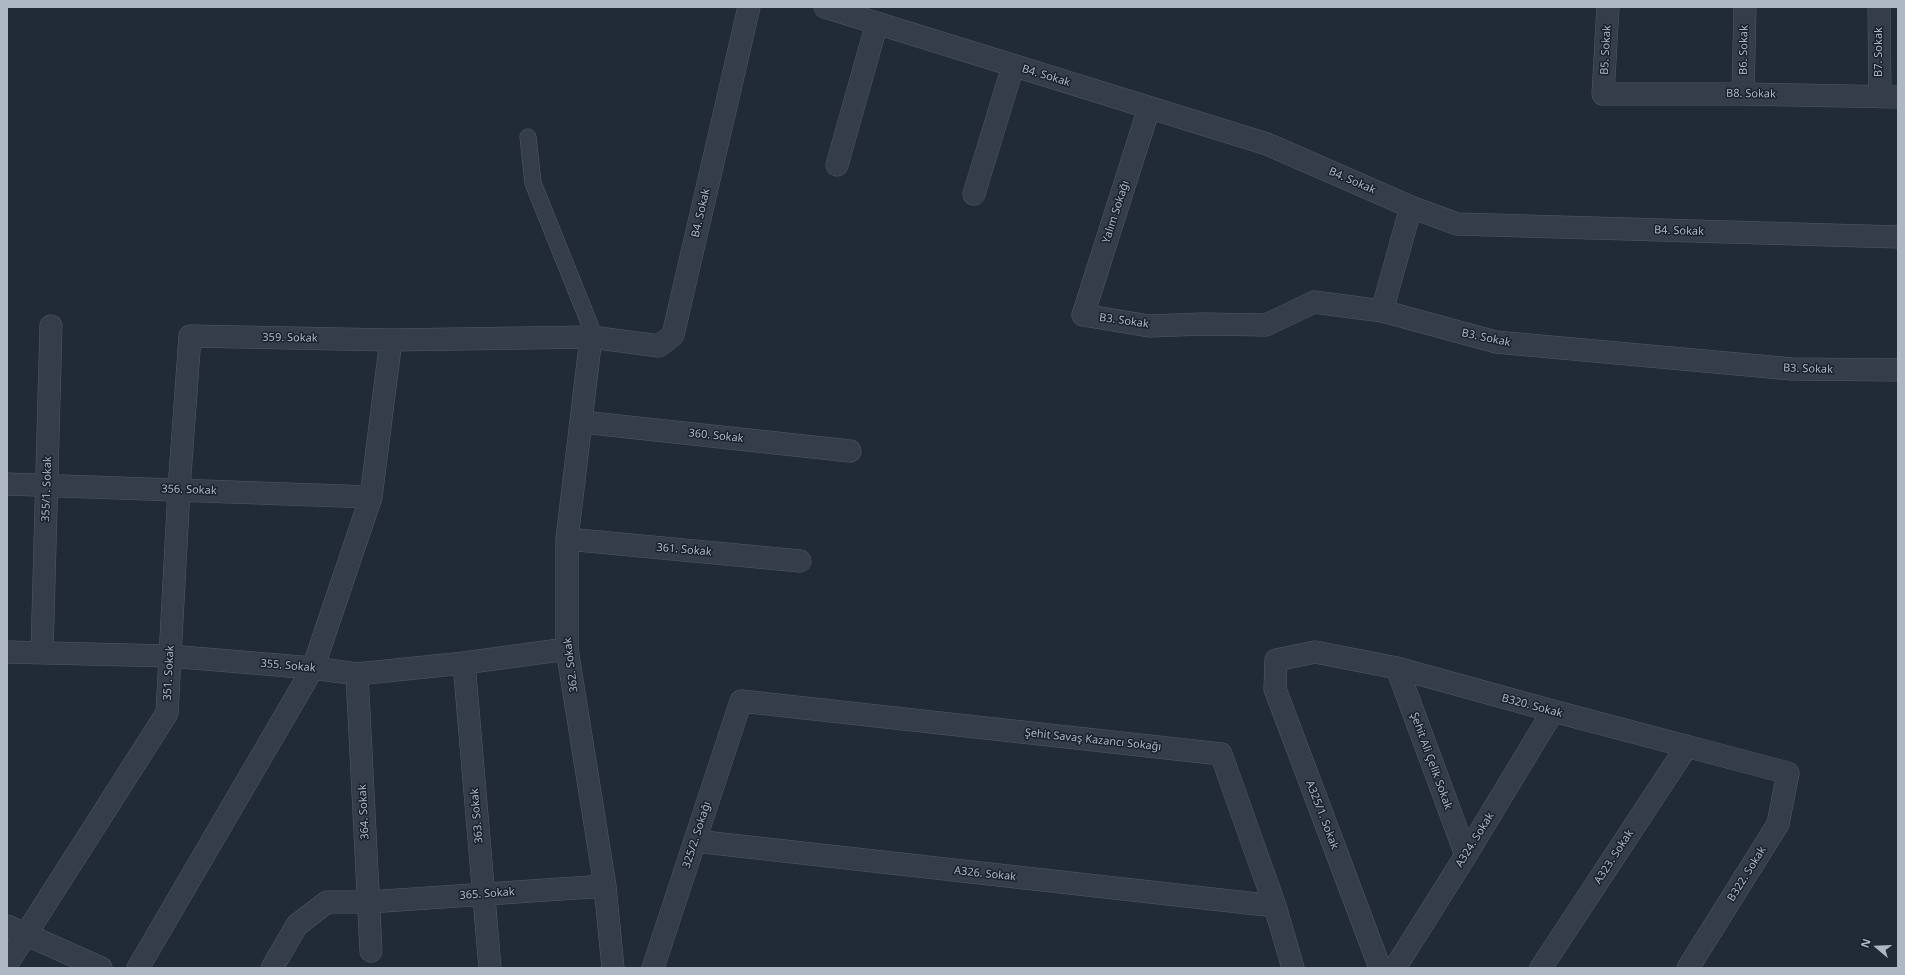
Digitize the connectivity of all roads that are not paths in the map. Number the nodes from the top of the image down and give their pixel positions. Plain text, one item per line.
1 (749, 7) edge
2 (825, 7) edge
3 (1608, 7) edge
4 (1745, 7) edge
5 (1879, 7) edge
6 (877, 23) junction
7 (1013, 66) junction
8 (1603, 94) joint
9 (1743, 94) junction
10 (1889, 97) edge
11 (1149, 108) junction
12 (528, 137) dead end
13 (837, 165) dead end
14 (974, 194) dead end
15 (1411, 207) junction
16 (1898, 237) edge
17 (1382, 311) junction
18 (1083, 315) joint
19 (51, 326) dead end
20 (190, 336) joint
21 (591, 338) junction
22 (391, 340) junction
23 (1898, 370) edge
24 (582, 422) junction
25 (850, 451) dead end
26 (7, 484) edge
27 (48, 484) junction
28 (179, 489) junction
29 (371, 497) junction
30 (567, 539) junction
31 (800, 561) dead end
32 (567, 649) junction
33 (7, 652) edge
34 (42, 653) junction
35 (170, 656) junction
36 (1276, 660) joint
37 (464, 663) junction
38 (312, 668) junction
39 (1397, 668) junction
40 (357, 674) junction
41 (741, 701) joint
42 (1553, 712) junction
43 (1687, 746) junction
44 (1788, 773) joint
45 (695, 841) junction
46 (1466, 855) junction
47 (605, 886) junction
48 (484, 895) junction
49 (369, 902) junction
50 (1275, 906) junction
51 (16, 930) edge
52 (371, 951) dead end
53 (7, 964) edge
54 (101, 968) edge
55 (138, 968) edge
56 (272, 968) edge
57 (490, 968) edge
58 (613, 968) edge
59 (653, 968) edge
60 (1293, 968) edge
61 (1380, 968) edge
62 (1395, 968) edge
63 (1541, 968) edge
64 (1688, 968) edge

1 - 21 street, B4. Sokak
2 - 6 street, B4. Sokak
3 - 8 street, B5. Sokak
4 - 9 street, B6. Sokak
5 - 10 street, B7. Sokak
6 - 7 street, B4. Sokak
6 - 13 street
7 - 11 street, B4. Sokak
7 - 14 street
8 - 9 street, B8. Sokak
9 - 10 street, B8. Sokak
11 - 15 street, B4. Sokak
11 - 18 street, Yalım Sokağı
12 - 21 lane
15 - 16 street, B4. Sokak
15 - 17 street
17 - 18 street, B3. Sokak
17 - 23 street, B3. Sokak
19 - 27 street, 355/1. Sokak
20 - 22 street, 359. Sokak
20 - 28 street, 351. Sokak
21 - 22 street, B4. Sokak
21 - 24 street, 362. Sokak
22 - 29 street
24 - 25 street, 360. Sokak
24 - 30 street, 362. Sokak
26 - 27 street, 356. Sokak
27 - 28 street, 356. Sokak
27 - 34 street, 355/1. Sokak
28 - 29 street, 356. Sokak
28 - 35 street, 351. Sokak
29 - 38 street
30 - 31 street, 361. Sokak
30 - 32 street, 362. Sokak
32 - 37 street, 355. Sokak
32 - 47 street, 362. Sokak
33 - 34 street, 355. Sokak
34 - 35 street, 355. Sokak
35 - 38 street, 355. Sokak
35 - 51 street, 351. Sokak
36 - 39 street, B320. Sokak
36 - 61 street, A325/1. Sokak
37 - 40 street, 355. Sokak
37 - 48 street, 363. Sokak
38 - 40 street, 355. Sokak
38 - 55 street
39 - 42 street, B320. Sokak
39 - 46 street, Şehit Ali Çelik Sokak
40 - 49 street, 364. Sokak
41 - 45 street, 325/2. Sokağı
41 - 50 street, Şehit Savaş Kazancı Sokağı
42 - 43 street, B320. Sokak
42 - 46 street, A324. Sokak
43 - 44 street, B320. Sokak
43 - 63 street, A323. Sokak
44 - 64 street, B322. Sokak
45 - 50 street, A326. Sokak
45 - 59 street, 325/2. Sokağı
46 - 62 street, A324. Sokak
47 - 48 street, 365. Sokak
47 - 58 street, 362. Sokak
48 - 49 street, 365. Sokak
48 - 57 street, 363. Sokak
49 - 52 street, 364. Sokak
49 - 56 street, 365. Sokak
50 - 60 street, Şehit Savaş Kazancı Sokağı
51 - 53 street, 351. Sokak
51 - 54 street

